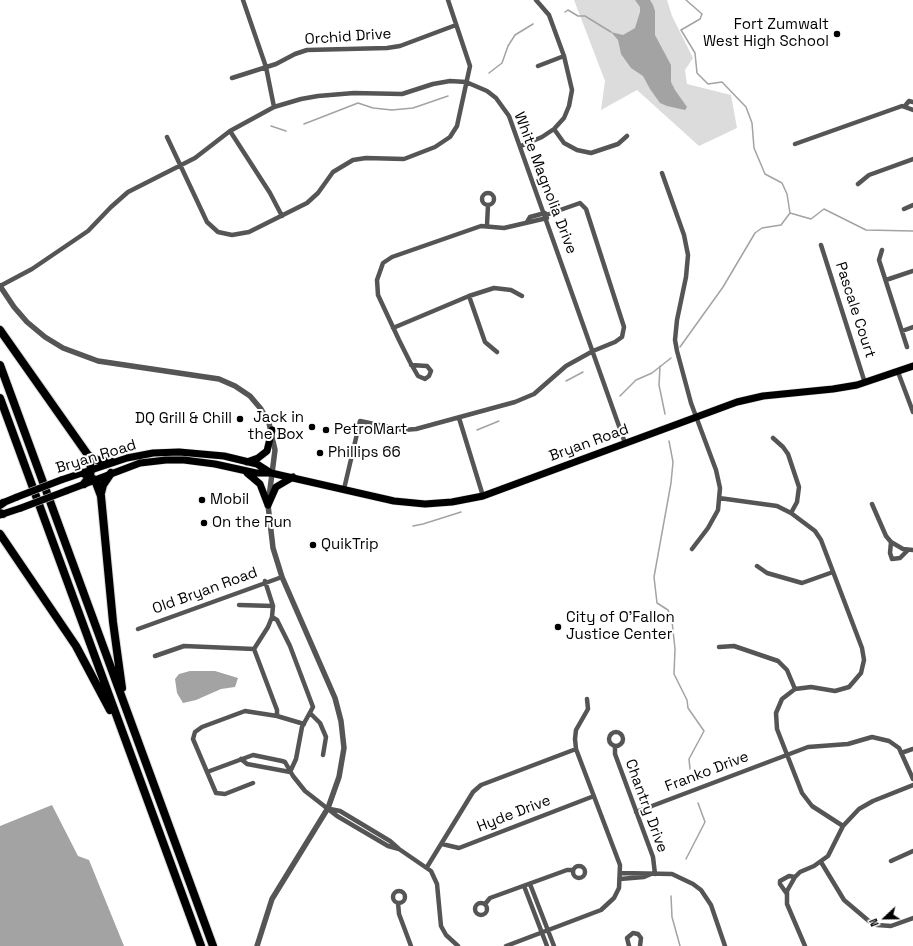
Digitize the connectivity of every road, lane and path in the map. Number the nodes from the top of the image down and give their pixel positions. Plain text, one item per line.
1 (243, 0) edge
2 (448, 0) edge
3 (536, 0) edge
4 (456, 25) junction
5 (564, 56) junction
6 (538, 66) dead end
7 (266, 67) junction
8 (232, 78) dead end
9 (466, 82) junction
10 (913, 102) edge
11 (905, 106) junction
12 (274, 107) junction
13 (913, 110) edge
14 (554, 129) junction
15 (230, 131) junction
16 (627, 136) dead end
17 (167, 137) dead end
18 (795, 144) dead end
19 (521, 146) junction
20 (913, 159) edge
21 (181, 166) junction
22 (662, 173) dead end
23 (858, 184) dead end
24 (488, 205) dead end
25 (913, 205) edge
26 (904, 209) dead end
27 (546, 215) junction
28 (282, 216) junction
29 (487, 225) junction
30 (821, 245) dead end
31 (882, 250) dead end
32 (913, 271) edge
33 (886, 280) junction
34 (0, 286) edge
35 (469, 296) junction
36 (522, 296) dead end
37 (913, 327) edge
38 (393, 328) junction
39 (0, 330) edge
40 (902, 331) junction
41 (907, 347) dead end
42 (593, 351) junction
43 (497, 352) dead end
44 (0, 365) edge
45 (411, 365) dead end
46 (913, 366) edge
47 (898, 372) junction
48 (865, 383) junction
49 (0, 398) edge
50 (913, 412) edge
51 (696, 417) junction
52 (459, 418) junction
53 (272, 430) junction
54 (773, 438) dead end
55 (625, 443) junction
56 (88, 455) junction
57 (112, 462) junction
58 (247, 462) junction
59 (241, 470) junction
60 (111, 473) junction
61 (271, 473) junction
62 (89, 474) junction
63 (293, 477) junction
64 (84, 484) joint
65 (344, 489) junction
66 (101, 496) junction
67 (483, 496) junction
68 (719, 498) junction
69 (1, 504) edge
70 (872, 504) dead end
71 (268, 505) junction
72 (791, 513) junction
73 (1, 514) edge
74 (0, 534) edge
75 (891, 542) junction
76 (692, 549) dead end
77 (911, 550) edge
78 (757, 566) dead end
79 (833, 572) junction
80 (282, 577) junction
81 (265, 581) junction
82 (239, 605) dead end
83 (273, 606) junction
84 (272, 617) junction
85 (138, 629) dead end
86 (719, 647) dead end
87 (254, 649) junction
88 (155, 656) dead end
89 (795, 689) junction
90 (587, 699) dead end
91 (124, 705) junction
92 (310, 714) junction
93 (277, 716) junction
94 (304, 724) junction
95 (616, 746) dead end
96 (128, 747) junction
97 (913, 748) edge
98 (576, 749) junction
99 (901, 753) junction
100 (323, 754) dead end
101 (787, 754) junction
102 (241, 759) junction
103 (207, 772) junction
104 (290, 772) junction
105 (913, 779) edge
106 (253, 783) dead end
107 (913, 785) edge
108 (594, 796) junction
109 (328, 808) junction
110 (636, 812) junction
111 (843, 826) junction
112 (442, 844) junction
113 (913, 851) edge
114 (891, 861) dead end
115 (821, 862) junction
116 (427, 867) junction
117 (572, 870) dead end
118 (621, 873) junction
119 (653, 874) junction
120 (795, 877) junction
121 (620, 879) junction
122 (530, 884) junction
123 (524, 886) junction
124 (787, 894) junction
125 (398, 903) dead end
126 (485, 904) dead end
127 (913, 918) edge
128 (548, 931) junction
129 (542, 933) junction
130 (201, 946) edge
131 (213, 946) edge
132 (257, 946) edge
133 (411, 946) edge
134 (456, 946) edge
135 (506, 946) edge
136 (547, 946) edge
137 (554, 946) edge
138 (629, 946) edge
139 (640, 946) edge
140 (725, 946) edge
141 (805, 946) edge

1 - 7 street
2 - 4 street
3 - 5 street
4 - 7 street, Orchid Drive
4 - 9 street
5 - 6 street
5 - 14 street
7 - 8 street, Orchid Drive
7 - 12 street
9 - 12 street, White Magnolia Drive
9 - 19 street, White Magnolia Drive
9 - 28 street
10 - 11 street
11 - 13 street
11 - 18 street
12 - 15 street, White Magnolia Drive
14 - 16 street
14 - 19 street
15 - 21 street, White Magnolia Drive
15 - 28 street
17 - 21 street
19 - 27 street, White Magnolia Drive
20 - 23 street
21 - 28 street
21 - 34 street, White Magnolia Drive
22 - 51 street
24 - 29 street
25 - 26 street
27 - 29 street
27 - 42 street, White Magnolia Drive
27 - 42 street
29 - 38 street
30 - 48 street, Pascale Court
31 - 33 street
32 - 33 street
33 - 40 street
34 - 53 street
35 - 36 street
35 - 38 street
35 - 43 street
37 - 40 street
38 - 45 street
39 - 56 highway
40 - 41 street
42 - 52 street
42 - 55 street, White Magnolia Drive
44 - 91 highway
46 - 47 main road, Bryan Road
47 - 48 main road, Bryan Road
47 - 50 street
48 - 51 main road, Bryan Road
49 - 96 highway
51 - 55 main road, Bryan Road
51 - 68 street
52 - 65 street
52 - 67 street
53 - 58 main road
53 - 61 street
54 - 72 street
55 - 67 main road, Bryan Road
56 - 57 highway
56 - 62 highway
57 - 58 main road, Bryan Road
57 - 62 main road, Bryan Road
58 - 61 main road, Bryan Road
59 - 60 main road, Bryan Road
59 - 61 main road, Bryan Road
59 - 71 main road
60 - 62 main road, Bryan Road
60 - 66 highway
61 - 63 main road, Bryan Road
61 - 71 street
62 - 64 highway
62 - 66 highway
62 - 69 main road, Bryan Road, bridge
63 - 65 main road, Bryan Road
63 - 71 main road
64 - 73 main road, Bryan Road, bridge
65 - 67 main road, Bryan Road
66 - 91 highway
68 - 72 street
68 - 76 street
70 - 75 street
71 - 80 street
72 - 79 street
74 - 96 highway
75 - 77 street
75 - 77 street
78 - 79 street
79 - 89 street
80 - 81 street, Old Bryan Road
80 - 109 street
81 - 83 street
81 - 85 street, Old Bryan Road
82 - 83 street
83 - 84 street
84 - 87 street
84 - 92 street
86 - 89 street
87 - 88 street
87 - 93 street
89 - 101 street
90 - 98 street
91 - 131 highway
92 - 94 street
92 - 100 street
93 - 94 street
93 - 103 street
94 - 104 street
95 - 110 street, Chantry Drive
96 - 130 highway
97 - 99 street
98 - 108 street
98 - 112 street
99 - 101 street, Franko Drive
99 - 105 street
101 - 110 street, Franko Drive
101 - 111 street
102 - 103 street
102 - 104 street
102 - 104 street
103 - 106 street
104 - 109 street
107 - 111 street
108 - 112 street, Hyde Drive
108 - 118 street
109 - 116 street
109 - 132 street
110 - 119 street, Chantry Drive
111 - 115 street
112 - 116 street
113 - 114 street
115 - 120 street
115 - 127 street
116 - 134 street
117 - 122 street
118 - 119 street
118 - 121 street
119 - 121 street
119 - 140 street
120 - 124 street
120 - 124 street
121 - 128 street
122 - 123 street
122 - 128 street
123 - 126 street
123 - 129 street
124 - 141 street
125 - 133 street
128 - 129 street
128 - 137 street
129 - 135 street
129 - 136 street
138 - 139 street

